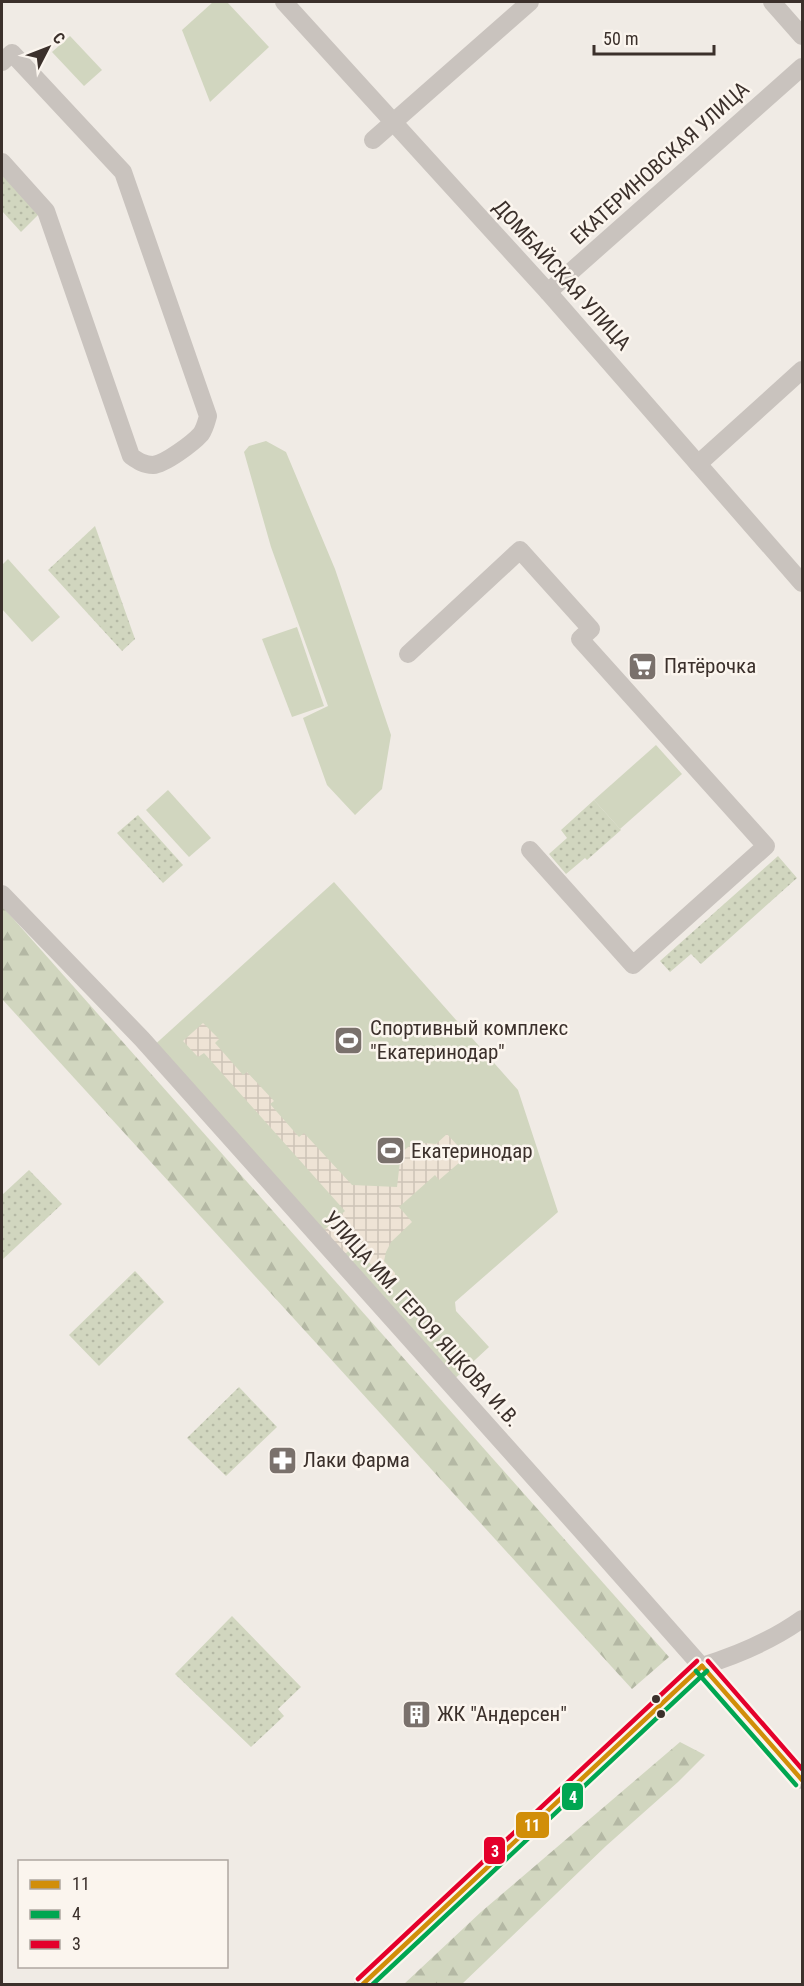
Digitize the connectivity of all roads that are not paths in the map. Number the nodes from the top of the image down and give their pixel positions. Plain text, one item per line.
1 (284, 2) edge
2 (530, 2) edge
3 (772, 2) edge
4 (802, 36) edge
5 (2, 62) edge
6 (802, 67) edge
7 (393, 122) junction
8 (374, 140) dead end
9 (2, 162) edge
10 (548, 292) junction
11 (802, 370) edge
12 (698, 464) junction
13 (802, 583) edge
14 (408, 654) dead end
15 (530, 850) dead end
16 (2, 894) edge
17 (802, 1619) edge
18 (702, 1666) junction
19 (802, 1780) edge
20 (363, 1984) edge

1 - 7 street, ДОМБАЙСКАЯ УЛИЦА
2 - 7 street
3 - 4 street
5 - 9 street
6 - 10 street, ЕКАТЕРИНОВСКАЯ УЛИЦА
7 - 8 street
7 - 10 street, ДОМБАЙСКАЯ УЛИЦА
10 - 12 street, ДОМБАЙСКАЯ УЛИЦА
11 - 12 street
12 - 13 street, ДОМБАЙСКАЯ УЛИЦА
14 - 15 street
16 - 18 street, УЛИЦА ИМ. ГЕРОЯ ЯЦКОВА И.В.
17 - 18 street
18 - 19 street, УЛИЦА ИМ. ГЕРОЯ ЯЦКОВА И.В.
18 - 20 street

